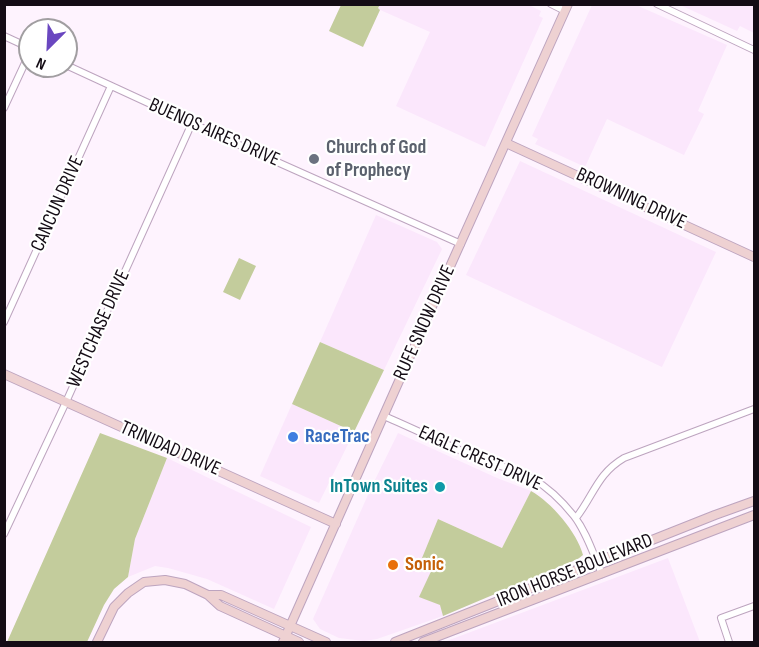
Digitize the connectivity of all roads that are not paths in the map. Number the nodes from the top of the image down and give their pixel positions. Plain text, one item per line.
1 (551, 4) edge
2 (657, 4) edge
3 (567, 8) edge
4 (4, 36) edge
5 (18, 44) edge
6 (754, 50) edge
7 (78, 71) edge
8 (18, 77) edge
9 (111, 86) junction
10 (4, 108) edge
11 (192, 123) junction
12 (506, 143) junction
13 (461, 244) junction
14 (754, 257) edge
15 (4, 322) edge
16 (4, 374) edge
17 (66, 402) junction
18 (754, 409) edge
19 (384, 416) junction
20 (754, 501) edge
21 (754, 515) edge
22 (576, 518) junction
23 (336, 524) junction
24 (4, 534) edge
25 (597, 562) junction
26 (602, 574) junction
27 (208, 595) junction
28 (754, 606) edge
29 (290, 627) junction
30 (284, 640) edge
31 (97, 642) edge
32 (299, 642) edge
33 (326, 642) edge
34 (401, 642) edge
35 (423, 642) edge
36 (729, 642) edge

1 - 3 street
2 - 6 street
3 - 12 street, RUFE SNOW DRIVE
4 - 5 street
7 - 9 street, BUENOS AIRES DRIVE
8 - 10 street
9 - 11 street, BUENOS AIRES DRIVE
9 - 15 street, CANCUN DRIVE
11 - 13 street, BUENOS AIRES DRIVE
11 - 17 street, WESTCHASE DRIVE
12 - 13 street, RUFE SNOW DRIVE
12 - 14 street, BROWNING DRIVE
13 - 19 street, RUFE SNOW DRIVE
16 - 17 street, TRINIDAD DRIVE
17 - 23 street, TRINIDAD DRIVE
17 - 24 street, WESTCHASE DRIVE
18 - 22 street
19 - 22 street, EAGLE CREST DRIVE
19 - 23 street, RUFE SNOW DRIVE
20 - 25 street, IRON HORSE BOULEVARD
21 - 26 street, IRON HORSE BOULEVARD
22 - 25 street, EAGLE CREST DRIVE
23 - 29 street, RUFE SNOW DRIVE
25 - 26 street, EAGLE CREST DRIVE
25 - 34 street, IRON HORSE BOULEVARD
26 - 35 street, IRON HORSE BOULEVARD
27 - 29 street
27 - 30 street
27 - 31 street
28 - 36 street
29 - 30 street, RUFE SNOW DRIVE
29 - 33 street
30 - 32 street

